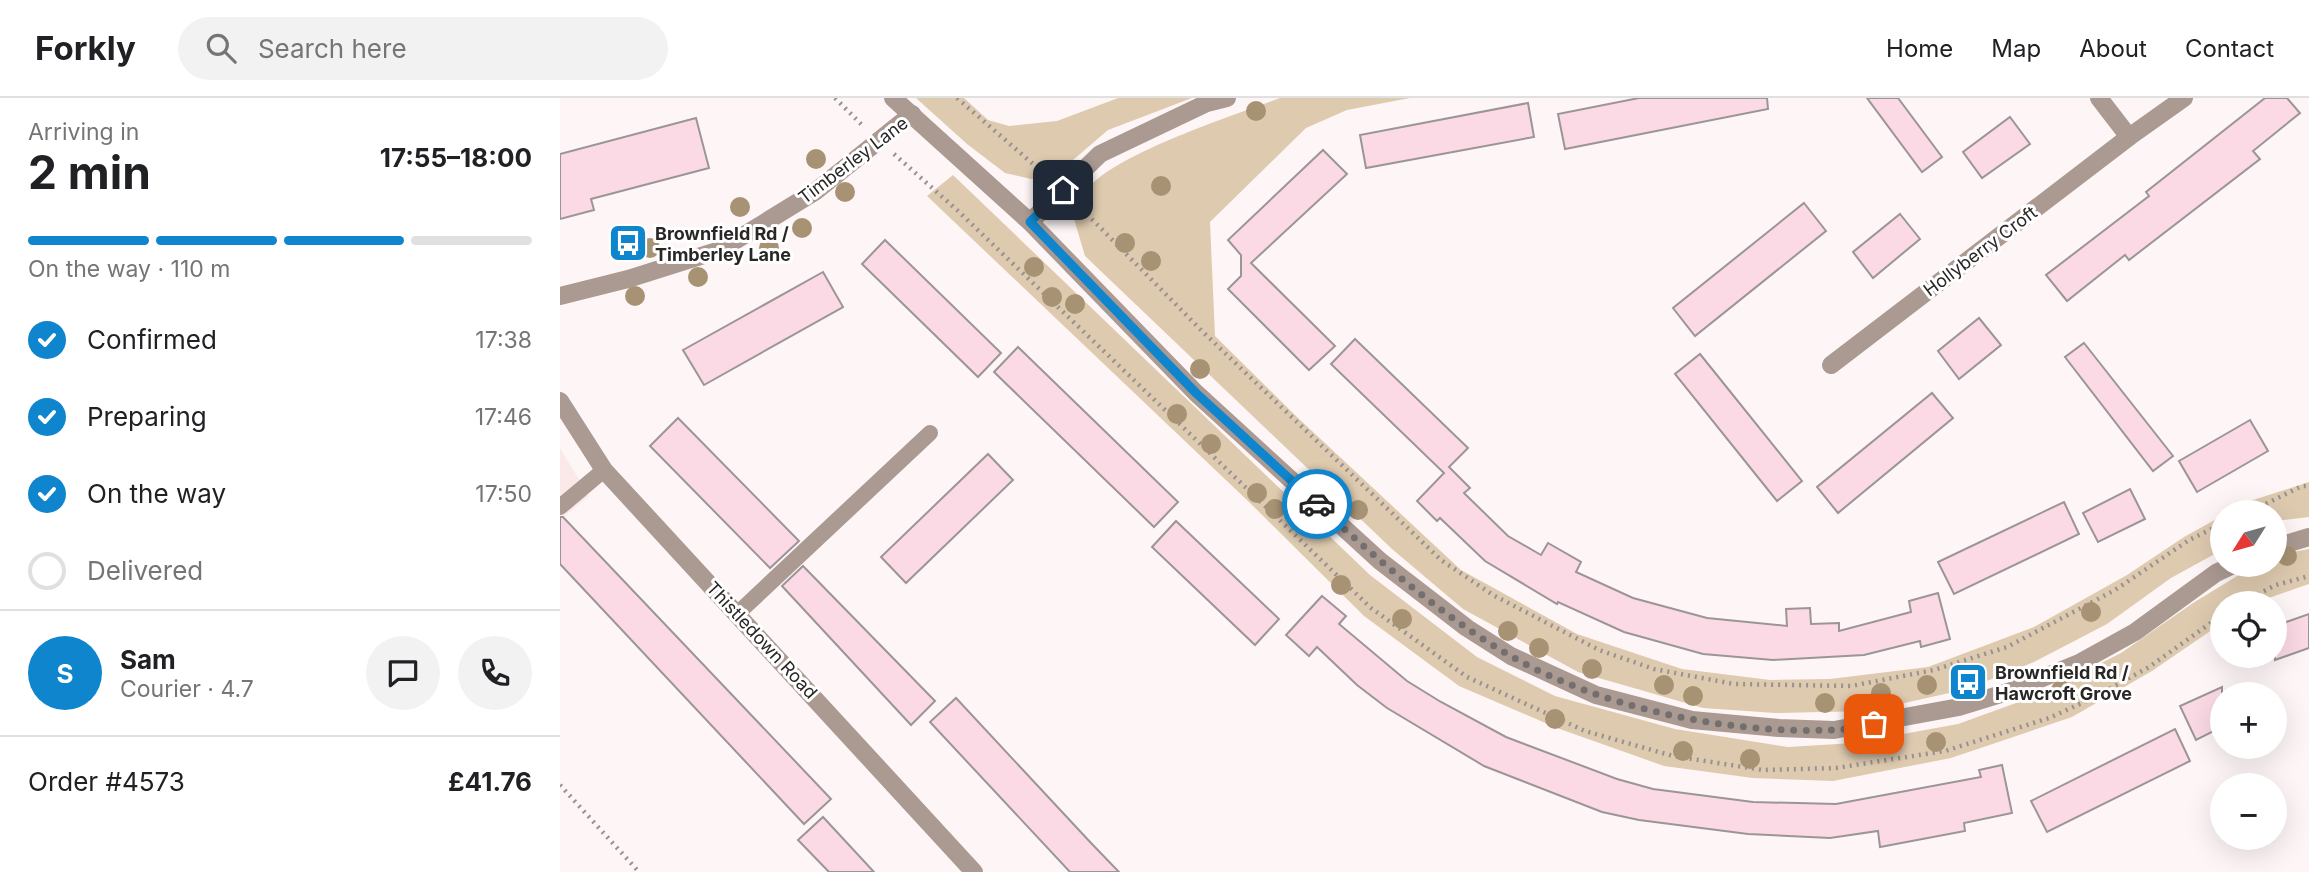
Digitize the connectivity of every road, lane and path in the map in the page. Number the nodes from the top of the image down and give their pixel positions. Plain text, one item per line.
1 (835, 98) edge
2 (893, 98) edge
3 (957, 98) edge
4 (1227, 98) edge
5 (2099, 98) edge
6 (2184, 98) edge
7 (912, 114) junction
8 (2129, 137) junction
9 (878, 140) junction
10 (1063, 190) junction
11 (1030, 222) junction
12 (561, 294) edge
13 (1831, 365) dead end
14 (560, 401) edge
15 (930, 433) dead end
16 (604, 470) junction
17 (2309, 486) edge
18 (2273, 500) edge
19 (560, 507) edge
20 (2210, 530) edge
21 (2309, 537) edge
22 (2287, 543) edge
23 (2309, 576) edge
24 (2210, 577) edge
25 (2264, 591) edge
26 (737, 614) junction
27 (2210, 624) edge
28 (560, 785) edge
29 (639, 872) edge
30 (974, 872) edge

1 - 9 path
2 - 7 street
3 - 10 path
4 - 10 street
5 - 8 street
6 - 8 street, Hollyberry Croft
7 - 9 street, Timberley Lane
7 - 11 street
8 - 13 street, Hollyberry Croft
9 - 12 street, Timberley Lane
9 - 27 path
10 - 11 street
10 - 20 path
11 - 24 street
14 - 16 street, Thistledown Road
15 - 26 lane
16 - 19 lane
16 - 26 street, Thistledown Road
17 - 18 path
21 - 22 street
23 - 25 path
26 - 30 street, Thistledown Road
28 - 29 path

